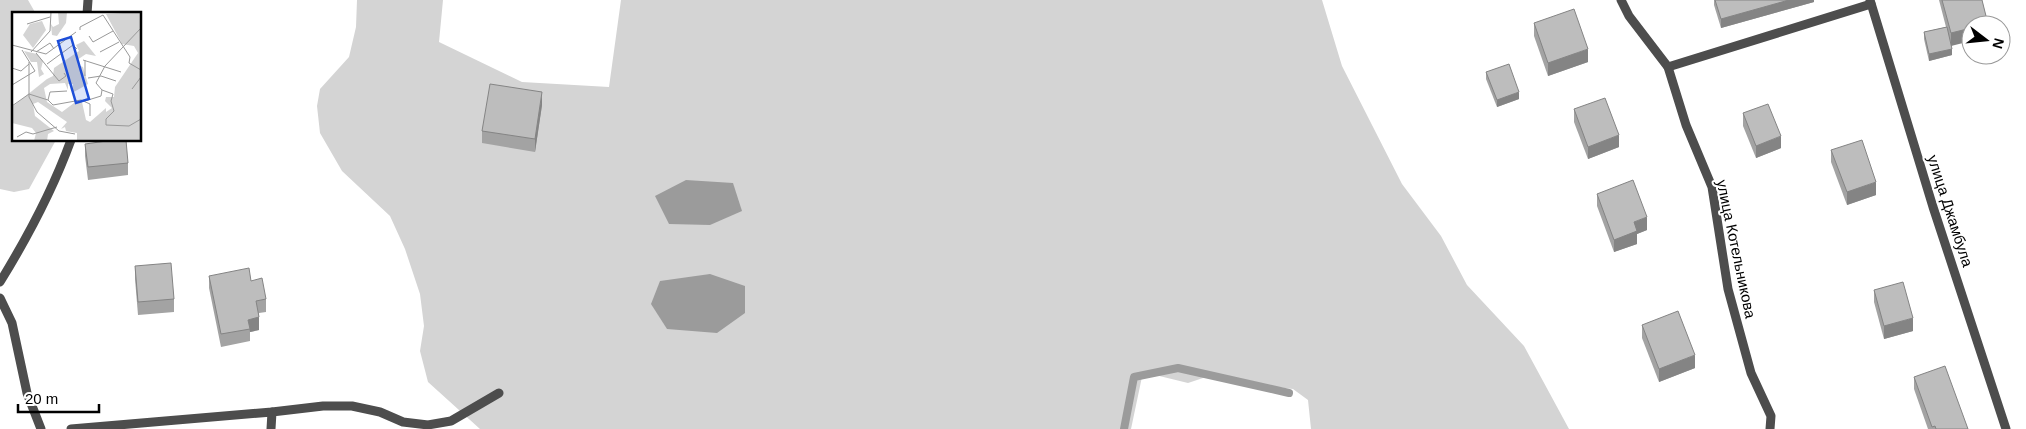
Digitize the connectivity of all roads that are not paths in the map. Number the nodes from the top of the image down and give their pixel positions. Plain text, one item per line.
1 (1621, 0) edge
2 (1870, 2) edge
3 (1668, 67) junction
4 (71, 141) edge
5 (0, 282) edge
6 (0, 298) edge
7 (499, 393) dead end
8 (272, 412) junction
9 (41, 429) edge
10 (71, 429) edge
11 (272, 429) edge
12 (1770, 429) edge
13 (2006, 429) edge

1 - 3 street, улица Котельникова
2 - 3 street
2 - 13 street, улица Джамбула
3 - 12 street, улица Котельникова
4 - 5 street
6 - 9 street
7 - 8 street
8 - 10 street
8 - 11 street

